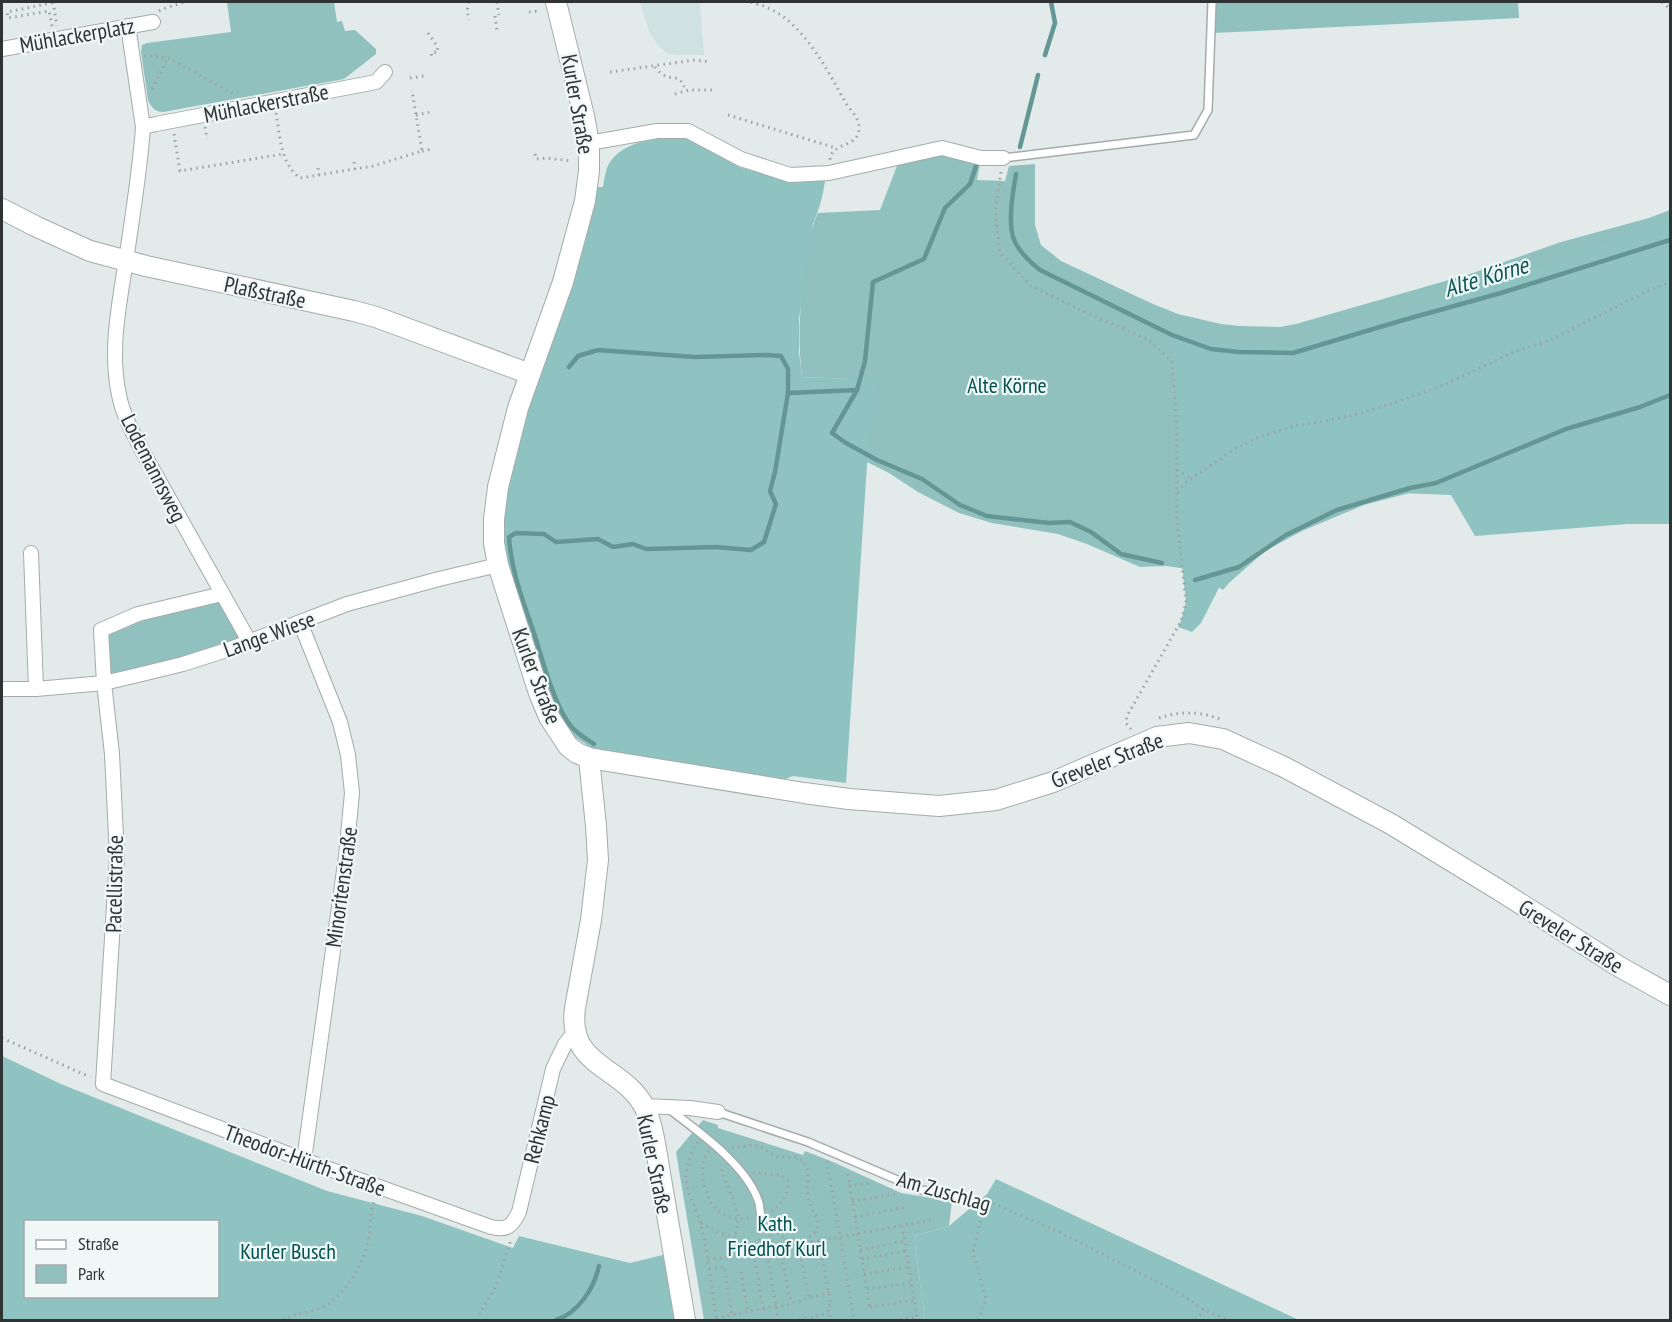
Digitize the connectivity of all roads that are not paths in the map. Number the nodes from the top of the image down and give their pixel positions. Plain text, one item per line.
1 (1212, 2) edge
2 (549, 6) edge
3 (155, 19) road end
4 (128, 26) junction
5 (2, 49) edge
6 (385, 72) dead end
7 (143, 127) junction
8 (588, 143) junction
9 (1003, 158) joint
10 (2, 209) edge
11 (125, 261) junction
12 (530, 374) junction
13 (32, 553) dead end
14 (498, 565) junction
15 (222, 594) junction
16 (300, 622) junction
17 (249, 641) junction
18 (104, 683) junction
19 (2, 689) edge
20 (36, 689) junction
21 (589, 758) junction
22 (1671, 995) edge
23 (574, 1033) junction
24 (103, 1084) joint
25 (644, 1106) junction
26 (667, 1107) junction
27 (718, 1112) joint
28 (304, 1160) junction
29 (960, 1196) road end
30 (761, 1217) road end
31 (508, 1227) joint
32 (685, 1320) edge

1 - 9 lane
2 - 8 street, Kurler Straße
3 - 4 street, Mühlackerplatz
4 - 5 street, Mühlackerplatz
4 - 7 street
6 - 7 street, Mühlackerstraße
7 - 11 street
8 - 9 street
8 - 12 street, Kurler Straße
10 - 11 street, Plaßstraße
11 - 12 street, Plaßstraße
11 - 15 street, Lodemannsweg
12 - 14 street, Kurler Straße
13 - 20 street
14 - 16 street, Lange Wiese
14 - 21 street, Kurler Straße
15 - 17 street, Lodemannsweg
15 - 18 street
16 - 17 street, Lange Wiese
16 - 28 street, Minoritenstraße
17 - 18 street, Lange Wiese
18 - 20 street, Lange Wiese
18 - 24 street, Pacellistraße
19 - 20 street, Lange Wiese
21 - 22 street, Greveler Straße
21 - 23 street
23 - 25 street, Kurler Straße
23 - 31 street, Rehkamp
24 - 28 street, Theodor-Hürth-Straße
25 - 26 street, Am Zuschlag
25 - 32 street, Kurler Straße
26 - 27 street, Am Zuschlag
26 - 30 lane
27 - 29 lane, Am Zuschlag
28 - 31 street, Theodor-Hürth-Straße

